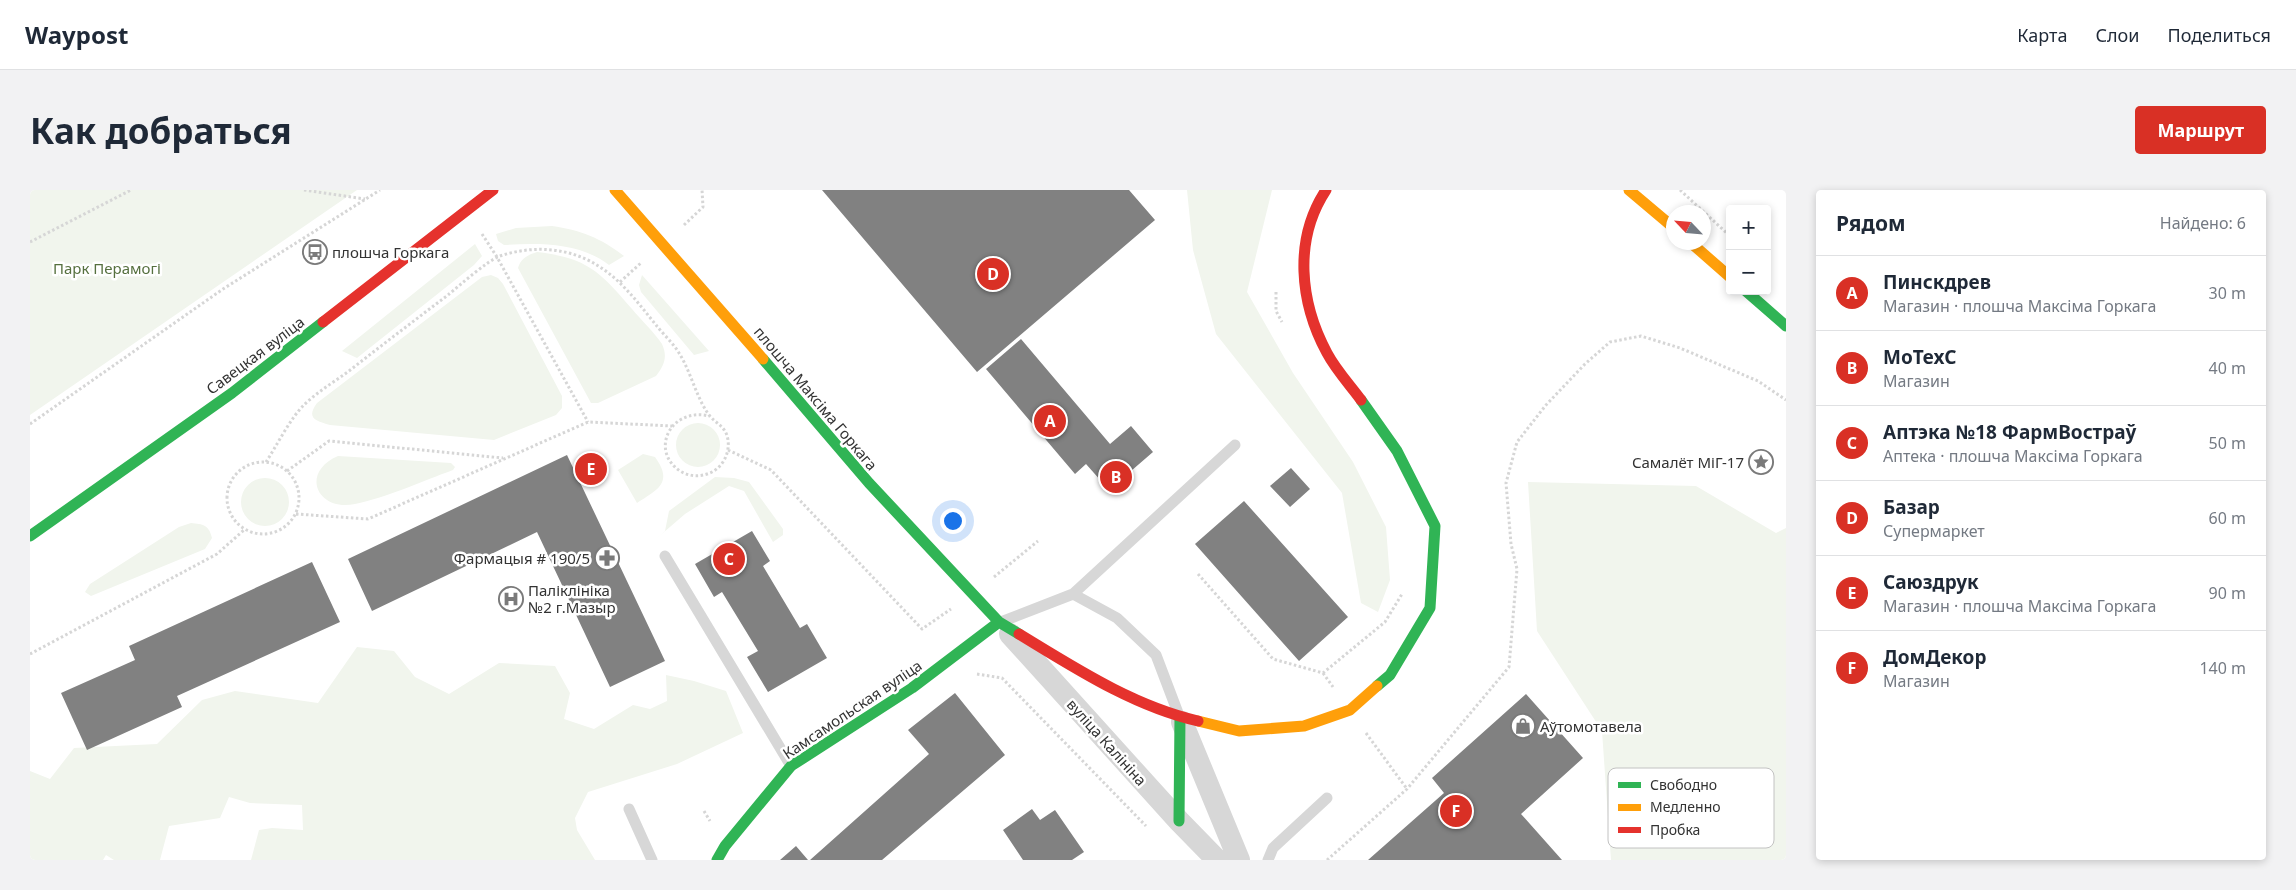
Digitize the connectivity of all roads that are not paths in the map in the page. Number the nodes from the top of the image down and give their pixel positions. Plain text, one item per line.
1 (493, 190) edge
2 (615, 190) edge
3 (1326, 190) edge
4 (1629, 190) edge
5 (1666, 221) edge
6 (1699, 250) edge
7 (1726, 274) edge
8 (1751, 295) edge
9 (1786, 326) edge
10 (1234, 445) dead end
11 (30, 536) edge
12 (665, 556) dead end
13 (1073, 594) junction
14 (999, 622) junction
15 (1180, 718) junction
16 (791, 766) junction
17 (1327, 798) dead end
18 (629, 809) dead end
19 (1179, 821) junction
20 (652, 860) edge
21 (718, 860) edge
22 (1218, 860) edge
23 (1239, 860) edge
24 (1268, 860) edge

1 - 11 main road, Савецкая вуліца
2 - 14 main road, плошча Максіма Горкага
3 - 15 main road, плошча Максіма Горкага
4 - 5 main road
6 - 7 main road
8 - 9 main road
10 - 13 lane
12 - 16 lane
13 - 14 lane
13 - 15 lane
14 - 15 main road, плошча Максіма Горкага
14 - 16 main road, Камсамольская вуліца
14 - 19 street, вуліца Калініна
15 - 19 main road
15 - 23 street
16 - 21 main road, Камсамольская вуліца
17 - 24 lane
18 - 20 lane
19 - 22 street, вуліца Калініна

